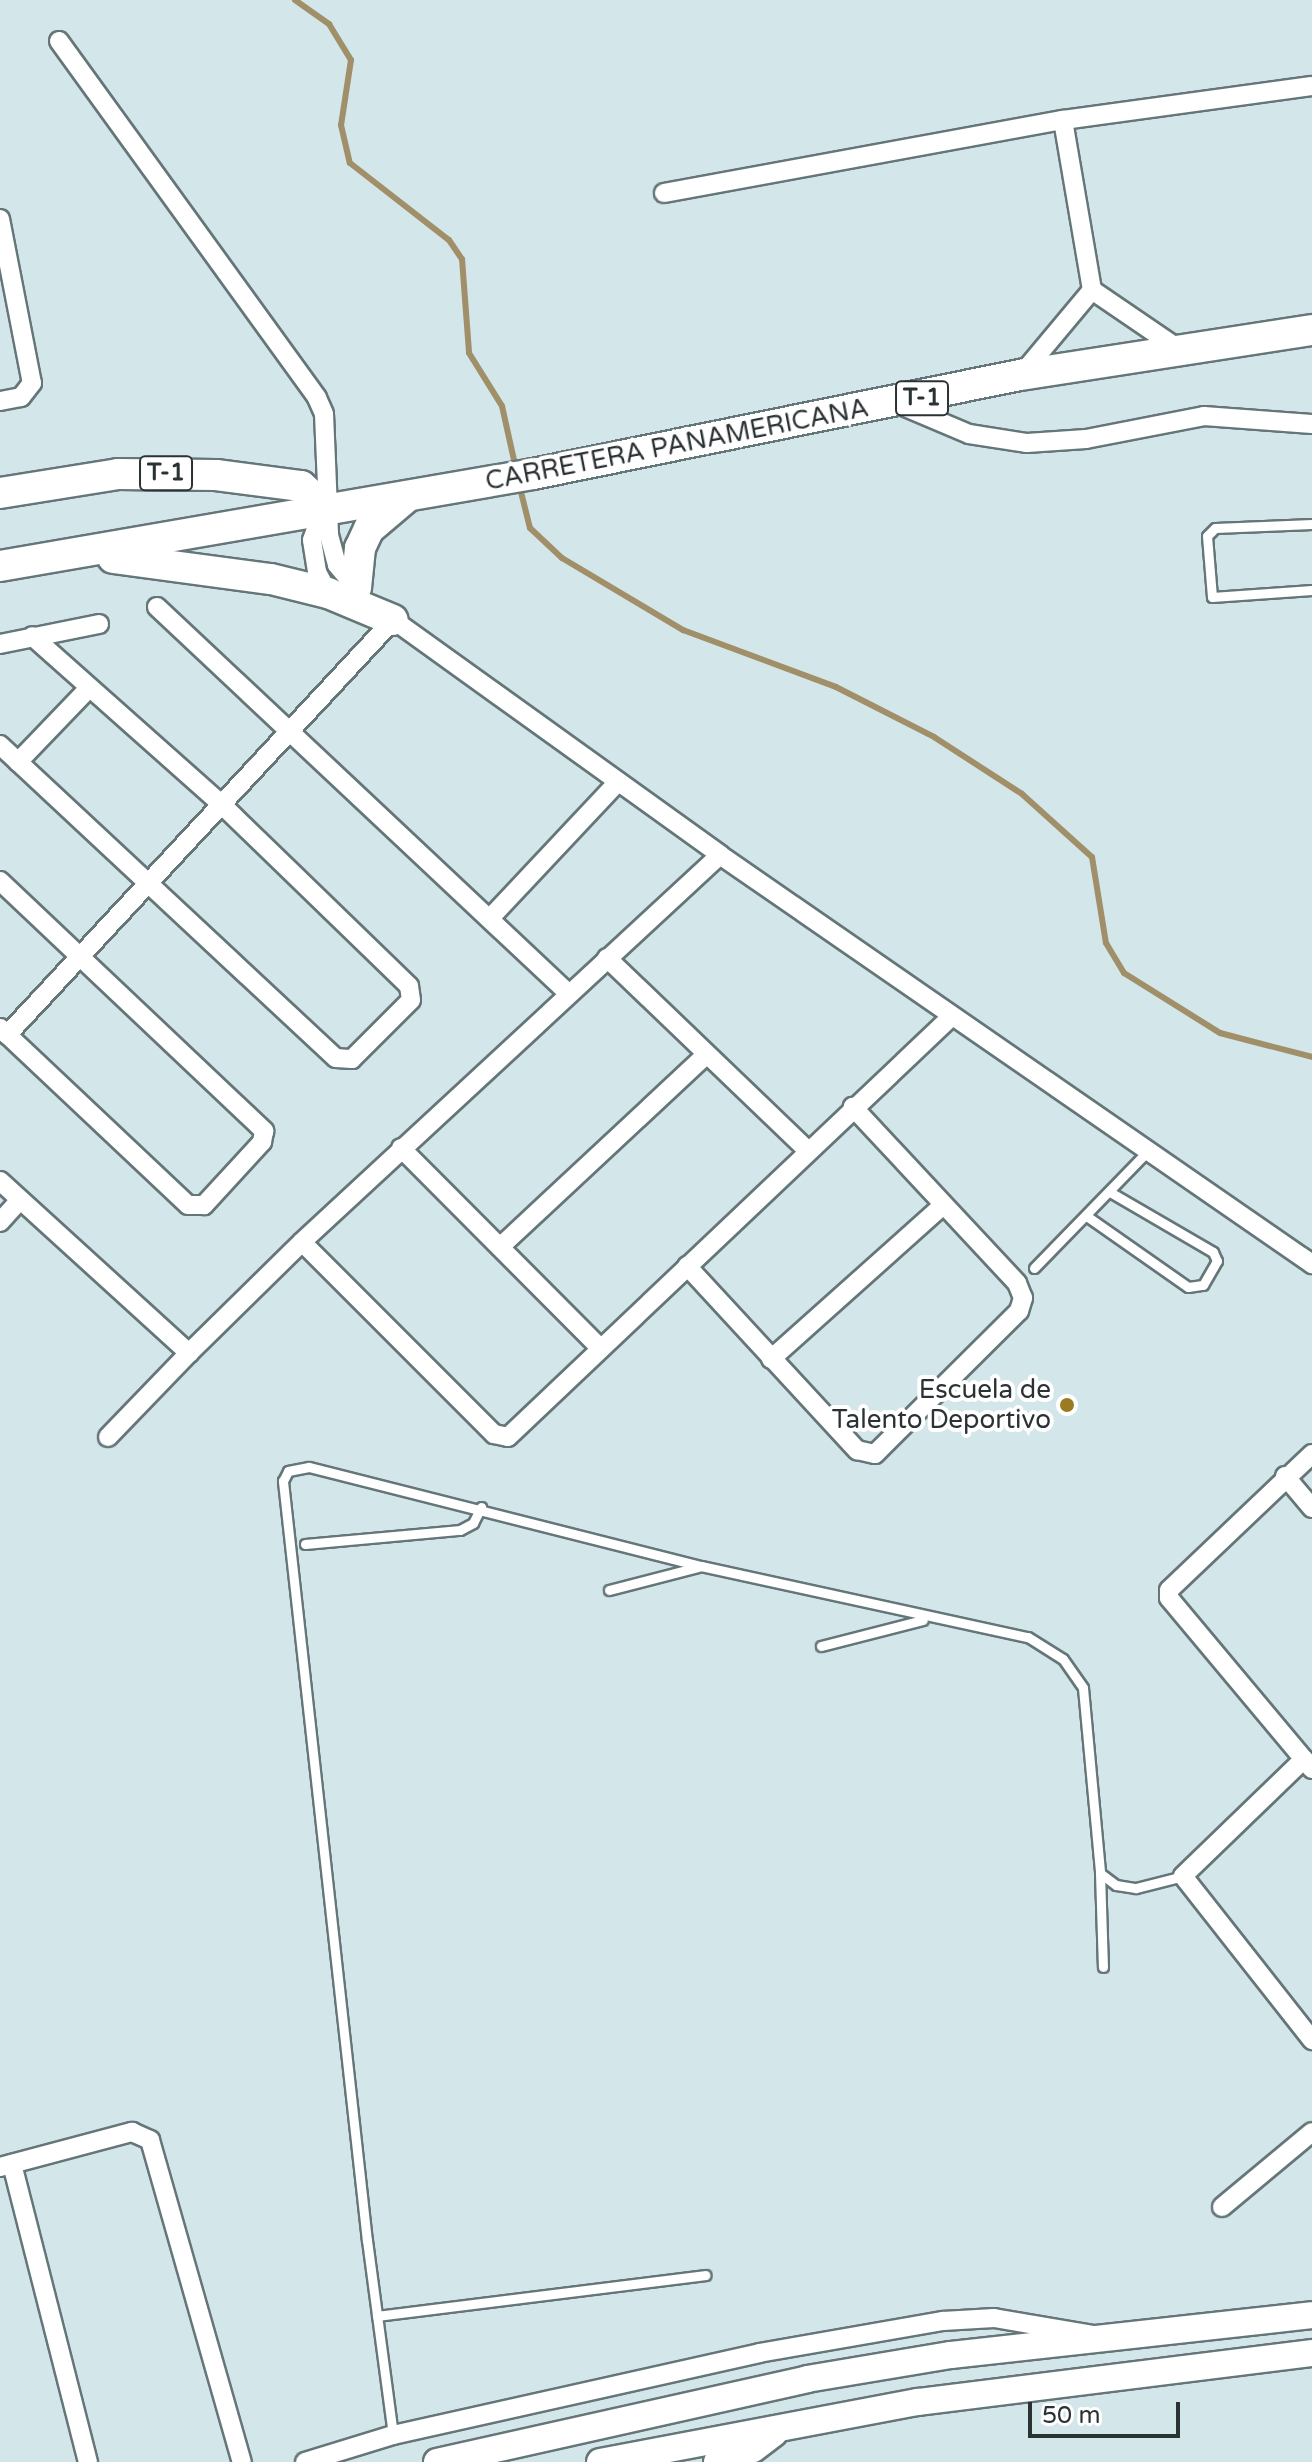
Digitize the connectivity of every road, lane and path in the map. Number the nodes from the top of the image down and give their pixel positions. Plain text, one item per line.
1 (59, 41) dead end
2 (1312, 86) edge
3 (1063, 120) junction
4 (664, 193) dead end
5 (0, 219) edge
6 (4, 247) edge
7 (1092, 290) junction
8 (1312, 330) edge
9 (1180, 350) junction
10 (1021, 375) junction
11 (0, 401) edge
12 (898, 404) junction
13 (1312, 424) edge
14 (416, 492) junction
15 (0, 493) edge
16 (324, 507) junction
17 (1312, 524) edge
18 (63, 556) junction
19 (0, 566) edge
20 (1312, 590) edge
21 (342, 591) junction
22 (157, 607) dead end
23 (393, 620) junction
24 (99, 624) dead end
25 (32, 636) junction
26 (0, 644) edge
27 (89, 688) junction
28 (290, 729) junction
29 (0, 745) edge
30 (18, 762) junction
31 (618, 782) junction
32 (220, 803) junction
33 (720, 855) junction
34 (148, 880) junction
35 (0, 881) edge
36 (492, 916) junction
37 (81, 957) junction
38 (607, 958) junction
39 (567, 992) junction
40 (951, 1017) junction
41 (3, 1032) edge
42 (706, 1055) junction
43 (853, 1107) junction
44 (401, 1148) junction
45 (807, 1150) junction
46 (1147, 1152) junction
47 (0, 1181) edge
48 (1110, 1192) junction
49 (20, 1200) junction
50 (942, 1206) junction
51 (1088, 1217) junction
52 (0, 1222) edge
53 (302, 1242) junction
54 (500, 1247) junction
55 (1312, 1264) edge
56 (687, 1266) junction
57 (1034, 1268) dead end
58 (599, 1347) junction
59 (189, 1353) junction
60 (771, 1359) junction
61 (108, 1437) dead end
62 (1312, 1454) edge
63 (1285, 1476) junction
64 (481, 1507) junction
65 (1312, 1508) edge
66 (305, 1544) dead end
67 (701, 1566) junction
68 (609, 1590) dead end
69 (926, 1619) junction
70 (821, 1646) dead end
71 (1308, 1764) edge
72 (1100, 1873) junction
73 (1183, 1876) junction
74 (1103, 1967) dead end
75 (1312, 2040) edge
76 (1312, 2132) edge
77 (6, 2166) edge
78 (1222, 2207) dead end
79 (705, 2275) dead end
80 (1312, 2315) edge
81 (377, 2316) junction
82 (1102, 2338) junction
83 (1312, 2353) edge
84 (782, 2427) junction
85 (393, 2435) junction
86 (88, 2462) edge
87 (242, 2462) edge
88 (305, 2462) edge
89 (437, 2462) edge
90 (600, 2462) edge
91 (717, 2462) edge

1 - 16 street
2 - 3 street
3 - 4 street
3 - 7 street
5 - 6 street
6 - 11 street
7 - 9 street
7 - 10 street
8 - 9 main road, CARRETERA PANAMERICANA / T-1
9 - 10 main road, CARRETERA PANAMERICANA / T-1
10 - 12 main road, CARRETERA PANAMERICANA / T-1
12 - 13 street
12 - 14 main road, CARRETERA PANAMERICANA / T-1
14 - 16 main road, CARRETERA PANAMERICANA / T-1
14 - 21 main road
15 - 16 main road, T-1
16 - 18 main road, T-1
16 - 21 street
16 - 21 street
17 - 20 lane
18 - 19 main road, T-1
18 - 21 main road
21 - 23 main road
22 - 28 street
23 - 28 street
23 - 31 street
24 - 25 street
25 - 26 street
25 - 27 street
27 - 30 street
27 - 32 street
28 - 32 street
28 - 36 street
29 - 30 street
30 - 34 street
31 - 33 street
31 - 36 street
32 - 34 street
32 - 34 street
33 - 38 street
33 - 40 street
34 - 37 street
35 - 37 street
36 - 39 street
37 - 41 street
37 - 41 street
38 - 39 street
38 - 42 street
39 - 44 street
40 - 43 street
40 - 46 street
42 - 45 street
42 - 54 street
43 - 45 street
43 - 50 street
44 - 53 street
44 - 54 street
45 - 56 street
46 - 48 lane
46 - 55 street
47 - 49 street
48 - 51 lane
48 - 51 lane
49 - 52 street
49 - 59 street
50 - 60 street
50 - 60 street
51 - 57 lane
53 - 58 street
53 - 59 street
54 - 58 street
56 - 58 street
56 - 60 street
59 - 61 street
62 - 63 street
63 - 65 street
63 - 71 street
64 - 66 lane
64 - 67 lane
64 - 81 lane
67 - 68 lane
67 - 69 lane
69 - 70 lane
69 - 72 lane
71 - 73 street
72 - 73 lane
72 - 74 lane
73 - 75 street
76 - 78 street
77 - 86 street
77 - 87 street
79 - 81 lane
80 - 82 street
81 - 85 lane
82 - 85 street
82 - 89 street
83 - 84 street
84 - 90 street
84 - 91 street
85 - 88 street

